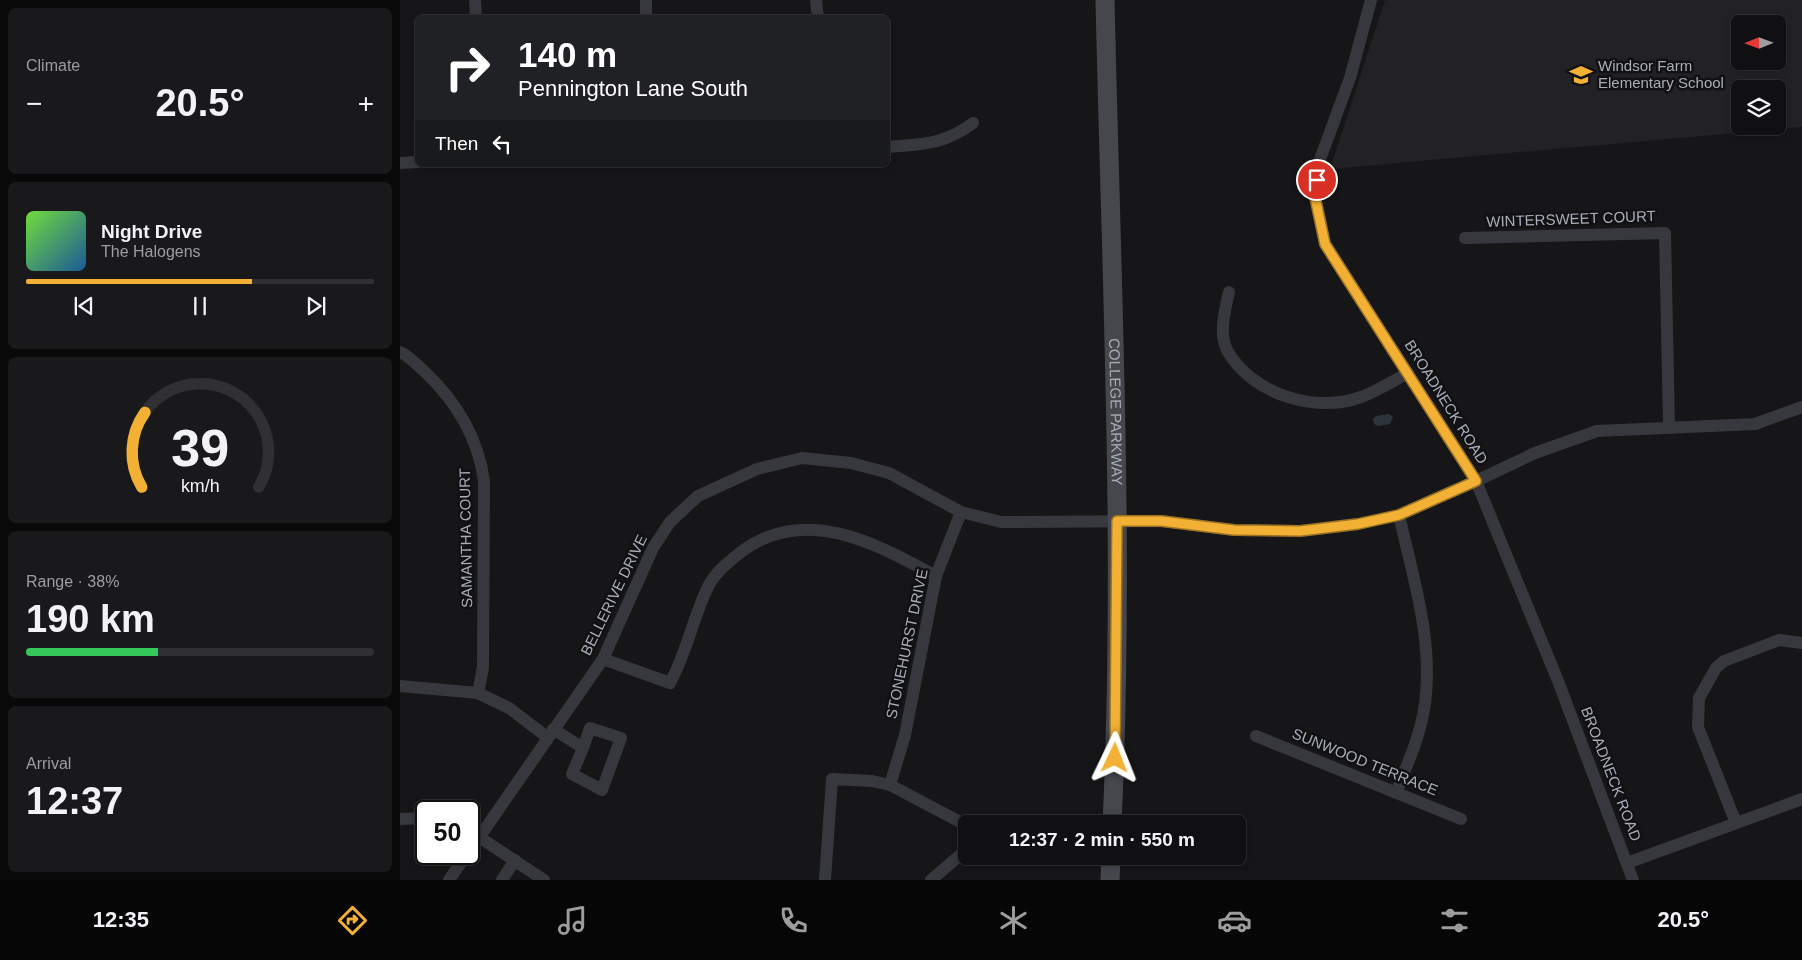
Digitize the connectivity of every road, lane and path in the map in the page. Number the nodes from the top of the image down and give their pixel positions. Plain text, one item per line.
1 (475, 0) edge
2 (646, 0) edge
3 (816, 0) edge
4 (1105, 0) edge
5 (1371, 0) edge
6 (476, 15) edge
7 (646, 15) edge
8 (818, 15) edge
9 (972, 123) dead end
10 (890, 147) edge
11 (415, 162) edge
12 (400, 163) edge
13 (1465, 238) dead end
14 (1229, 292) dead end
15 (400, 352) edge
16 (1408, 373) junction
17 (1802, 407) edge
18 (1670, 426) junction
19 (1476, 481) junction
20 (961, 512) junction
21 (1399, 515) junction
22 (1117, 521) junction
23 (936, 576) junction
24 (1802, 643) edge
25 (603, 659) junction
26 (400, 686) edge
27 (478, 693) junction
28 (550, 733) junction
29 (1256, 736) dead end
30 (583, 748) junction
31 (890, 785) junction
32 (1396, 792) junction
33 (1802, 799) edge
34 (1112, 815) edge
35 (415, 818) edge
36 (400, 819) edge
37 (1461, 819) dead end
38 (958, 821) edge
39 (1736, 823) junction
40 (480, 827) edge
41 (480, 839) edge
42 (958, 857) edge
43 (515, 860) junction
44 (1627, 863) junction
45 (460, 865) edge
46 (1111, 865) edge
47 (449, 880) edge
48 (502, 880) edge
49 (544, 880) edge
50 (825, 880) edge
51 (931, 880) edge
52 (1110, 880) edge
53 (1633, 880) edge

1 - 6 street
2 - 7 street
3 - 8 street
4 - 22 main road, COLLEGE PARKWAY
5 - 16 street, BROADNECK ROAD
9 - 10 street
11 - 12 street
13 - 18 street, WINTERSWEET COURT
14 - 16 street
15 - 27 street, SAMANTHA COURT
16 - 19 street, BROADNECK ROAD
17 - 18 street, BELLERIVE DRIVE
18 - 19 street, BELLERIVE DRIVE
19 - 21 street, BELLERIVE DRIVE
19 - 44 street, BROADNECK ROAD
20 - 22 street, BELLERIVE DRIVE
20 - 23 street, STONEHURST DRIVE
20 - 25 street, BELLERIVE DRIVE
21 - 22 street, BELLERIVE DRIVE
21 - 32 street
22 - 34 main road, COLLEGE PARKWAY
23 - 25 street
23 - 31 street, STONEHURST DRIVE
24 - 39 street
25 - 28 street, BELLERIVE DRIVE
26 - 27 street
27 - 28 street
28 - 30 street
28 - 40 street, BELLERIVE DRIVE
29 - 32 street, SUNWOOD TERRACE
30 - 30 street
31 - 38 street
31 - 50 street
32 - 37 street, SUNWOOD TERRACE
33 - 39 street
35 - 36 street
39 - 44 street
41 - 43 street
42 - 51 street
43 - 48 street
43 - 49 street
44 - 53 street, BROADNECK ROAD
45 - 47 street, BELLERIVE DRIVE
46 - 52 main road

